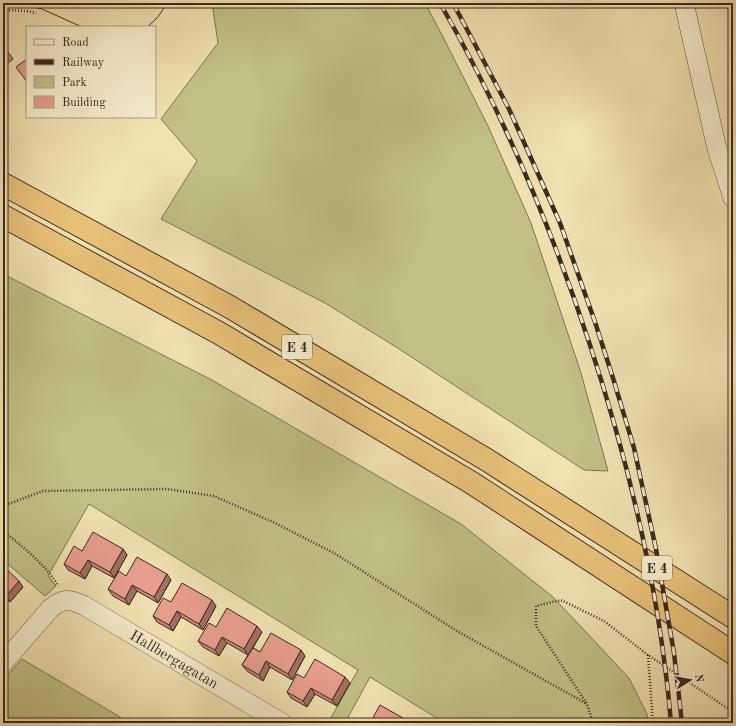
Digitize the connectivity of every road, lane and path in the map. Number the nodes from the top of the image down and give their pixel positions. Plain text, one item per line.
1 (684, 3) edge
2 (3, 10) edge
3 (36, 13) dead end
4 (3, 184) edge
5 (733, 198) edge
6 (3, 216) edge
7 (3, 506) edge
8 (3, 531) edge
9 (66, 600) junction
10 (733, 617) edge
11 (733, 654) edge
12 (648, 655) junction
13 (3, 663) edge
14 (587, 704) junction
15 (733, 712) edge
16 (282, 723) edge
17 (593, 723) edge
18 (653, 723) edge

1 - 5 street
2 - 3 path
4 - 10 highway, E 4
6 - 11 highway, E 4
7 - 14 path
8 - 9 path
9 - 13 street
9 - 16 street, Hallbergagatan
12 - 14 path
12 - 15 path
12 - 18 path
14 - 17 path

